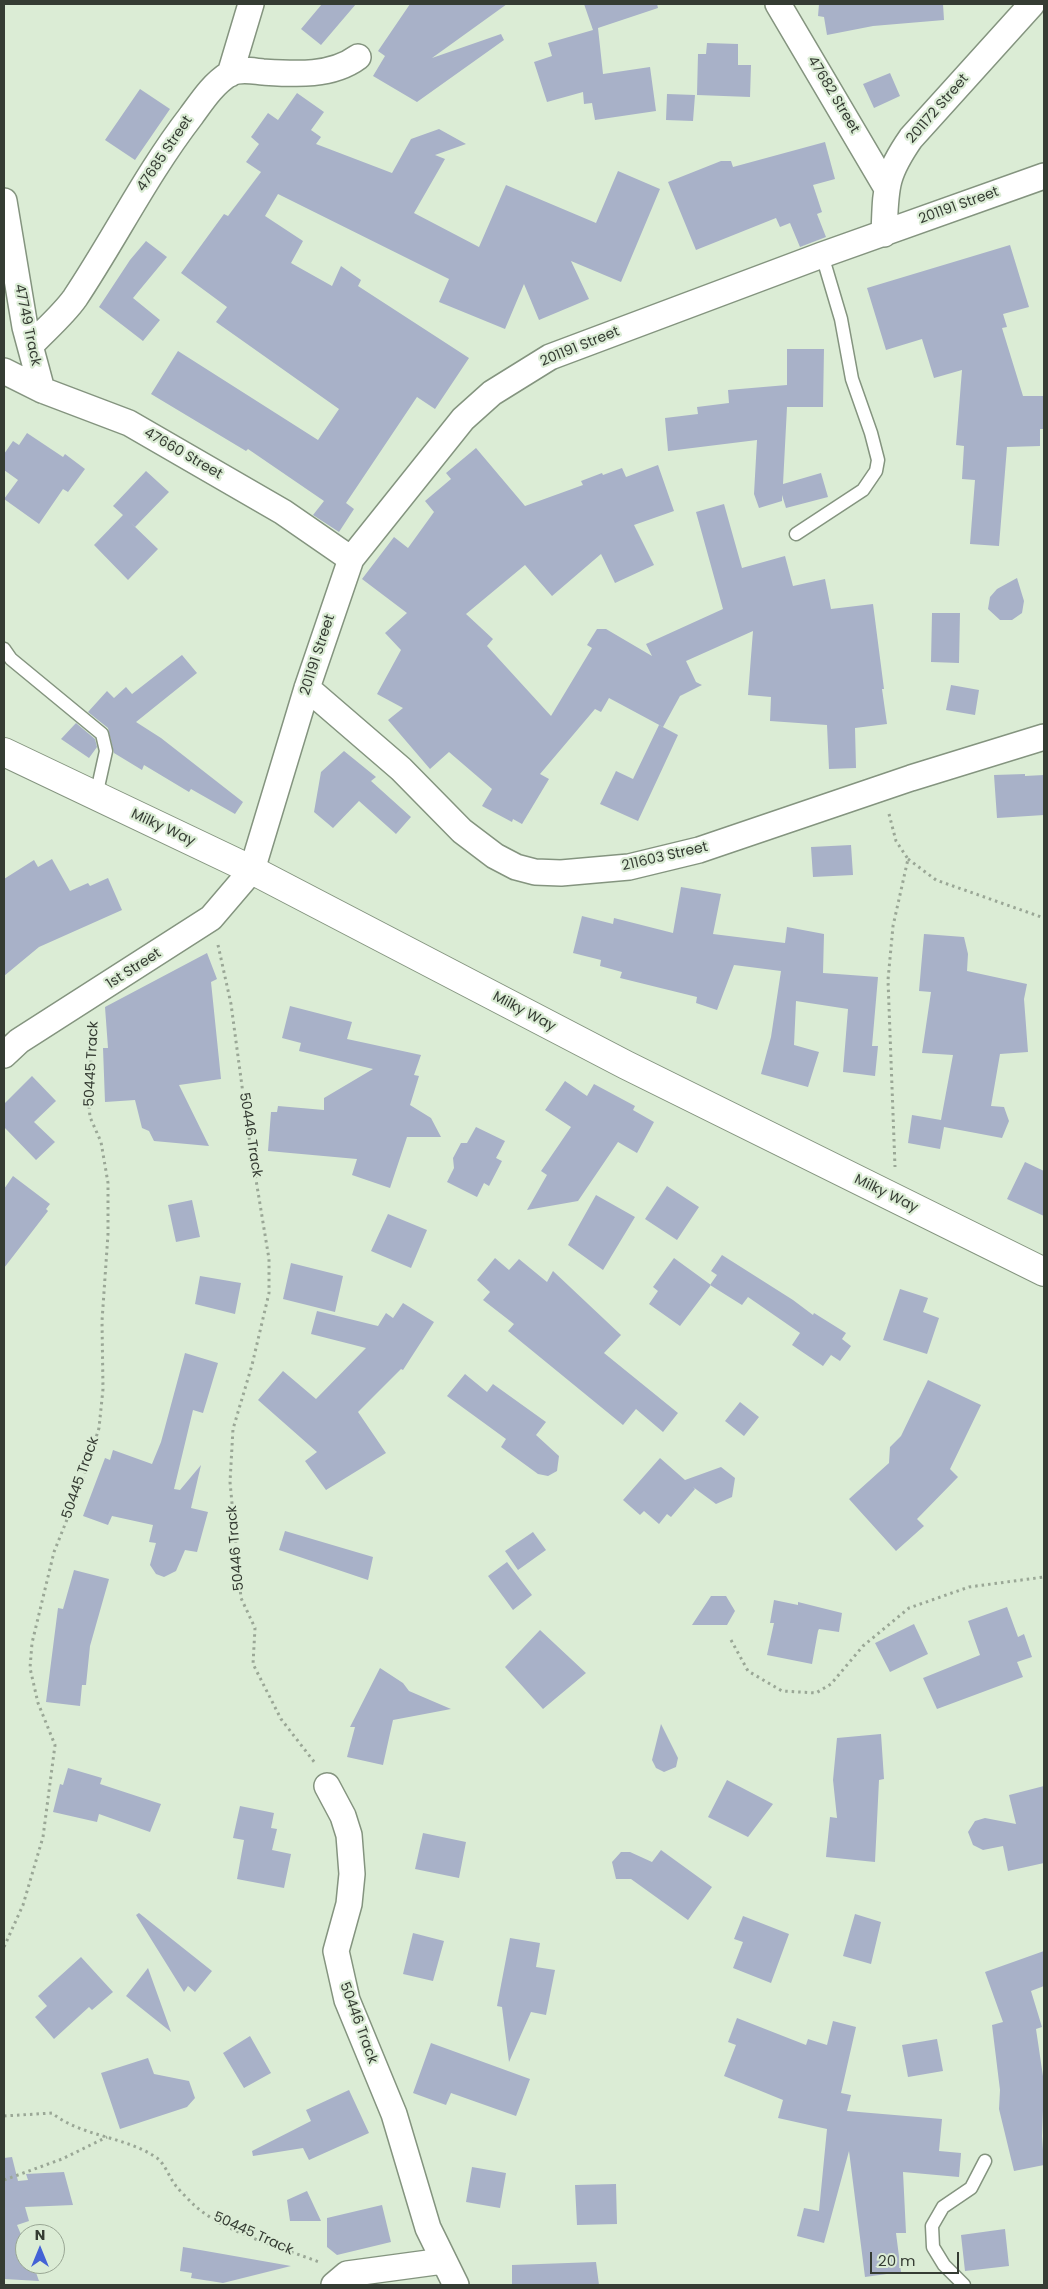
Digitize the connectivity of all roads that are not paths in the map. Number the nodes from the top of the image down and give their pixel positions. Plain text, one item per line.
1 (251, 4) edge
2 (778, 4) edge
3 (1032, 4) edge
4 (358, 57) dead end
5 (230, 74) junction
6 (1044, 176) edge
7 (886, 187) junction
8 (4, 201) edge
9 (884, 234) junction
10 (822, 255) junction
11 (31, 345) junction
12 (4, 371) edge
13 (42, 390) junction
14 (796, 534) dead end
15 (351, 559) junction
16 (4, 649) edge
17 (307, 688) junction
18 (1044, 737) edge
19 (4, 752) edge
20 (96, 796) junction
21 (252, 870) junction
22 (4, 1055) edge
23 (1044, 1272) edge
24 (327, 1786) road end
25 (985, 2161) dead end
26 (443, 2261) junction
27 (341, 2280) edge
28 (456, 2285) edge
29 (964, 2285) edge

1 - 5 street
2 - 7 street, 47682 Street
3 - 7 street, 201172 Street
4 - 5 street
5 - 11 street, 47685 Street
6 - 9 street, 201191 Street
7 - 9 street, 201172 Street
8 - 11 street, 47749 Track
9 - 10 street, 201191 Street
10 - 14 lane
10 - 15 street, 201191 Street
11 - 13 street, 47749 Track
12 - 13 street, 47660 Street
13 - 15 street, 47660 Street
15 - 17 street, 201191 Street
16 - 20 lane
17 - 18 street, 211603 Street
17 - 21 street, 201191 Street
19 - 20 street, Milky Way
20 - 21 street, Milky Way
21 - 22 street, 1st Street
21 - 23 street, Milky Way
24 - 26 street, 50446 Track
25 - 29 lane
26 - 27 street
26 - 28 street, 50446 Track

